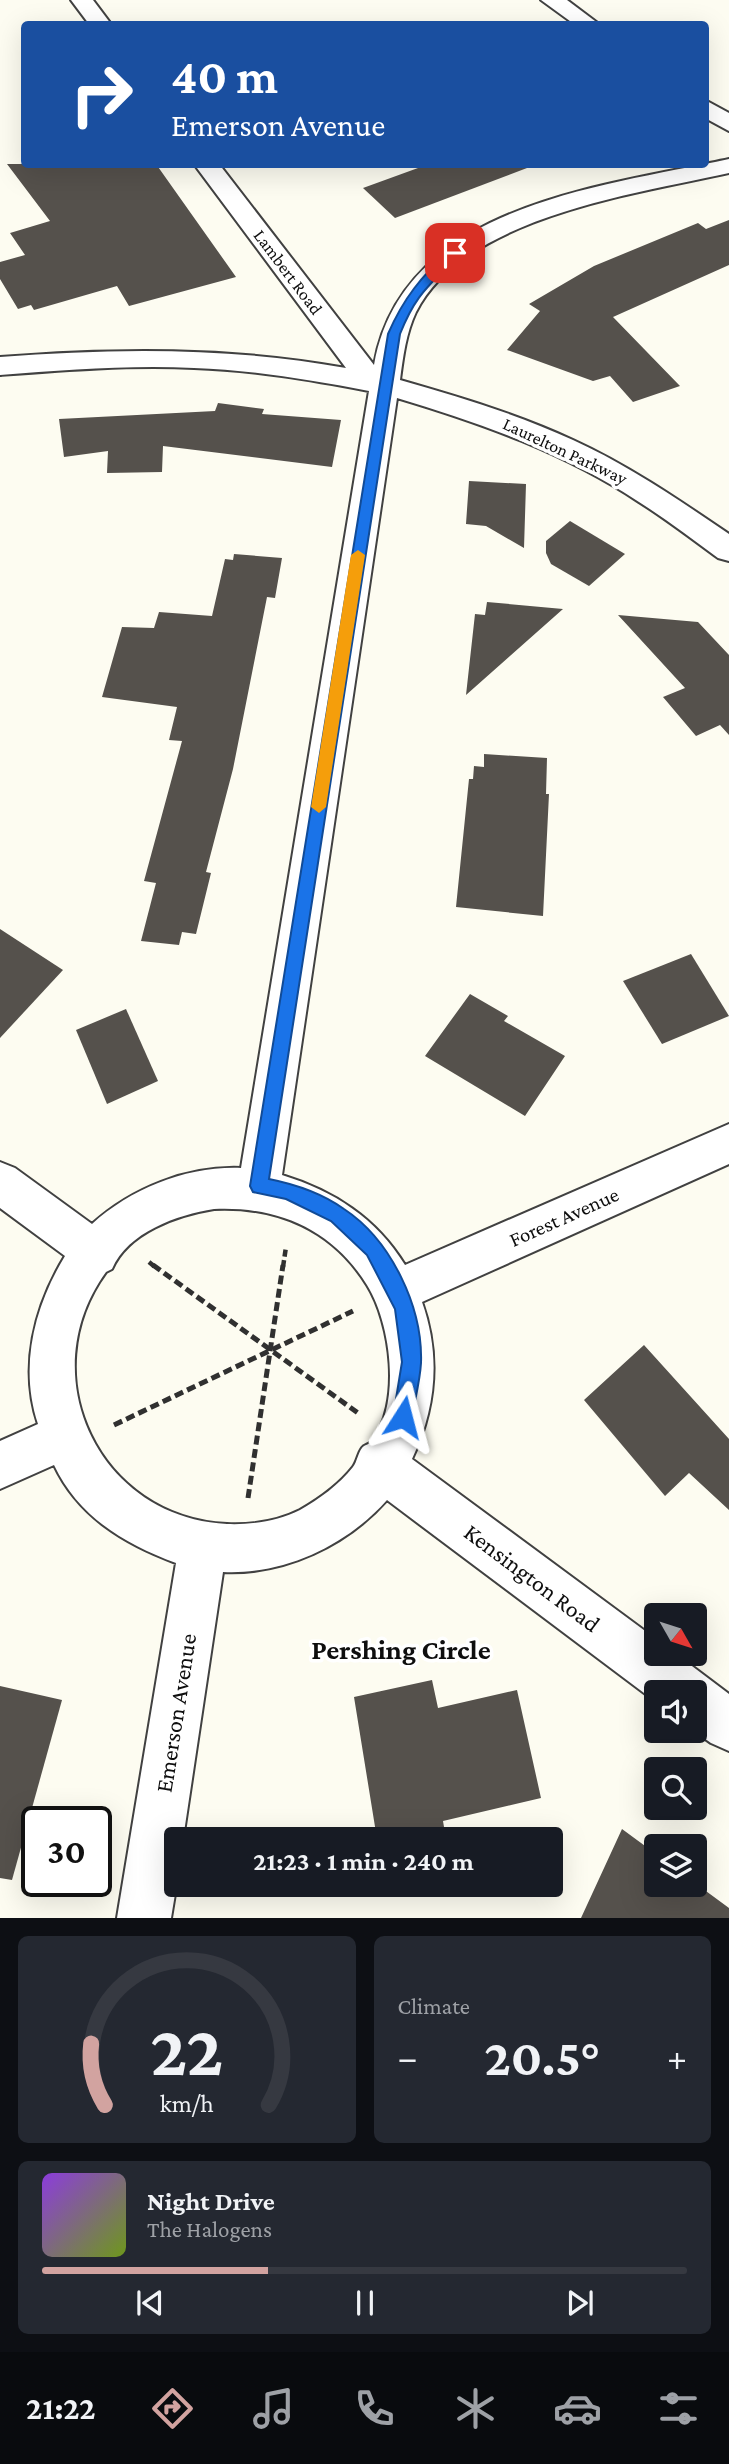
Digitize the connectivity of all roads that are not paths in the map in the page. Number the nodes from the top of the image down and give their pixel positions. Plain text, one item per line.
1 (82, 0) edge
2 (552, 0) edge
3 (98, 21) edge
4 (584, 21) edge
5 (709, 110) edge
6 (729, 124) edge
7 (729, 166) edge
8 (209, 168) edge
9 (0, 366) edge
10 (377, 382) junction
11 (729, 550) edge
12 (729, 1144) edge
13 (0, 1182) edge
14 (277, 1190) junction
15 (106, 1246) junction
16 (398, 1290) junction
17 (65, 1442) junction
18 (386, 1451) junction
19 (0, 1465) edge
20 (221, 1549) junction
21 (670, 1680) edge
22 (707, 1709) edge
23 (729, 1725) edge
24 (144, 1918) edge

1 - 3 street
2 - 4 street
5 - 6 street
7 - 10 street
8 - 10 street, Lambert Road
9 - 10 street, Laurelton Parkway
10 - 11 street, Laurelton Parkway
10 - 14 street
12 - 16 street, Forest Avenue
13 - 15 street
14 - 15 street
14 - 16 street
15 - 17 street
16 - 18 street
17 - 19 street
17 - 20 street
18 - 20 street
18 - 21 street, Kensington Road
20 - 24 street, Emerson Avenue
22 - 23 street

